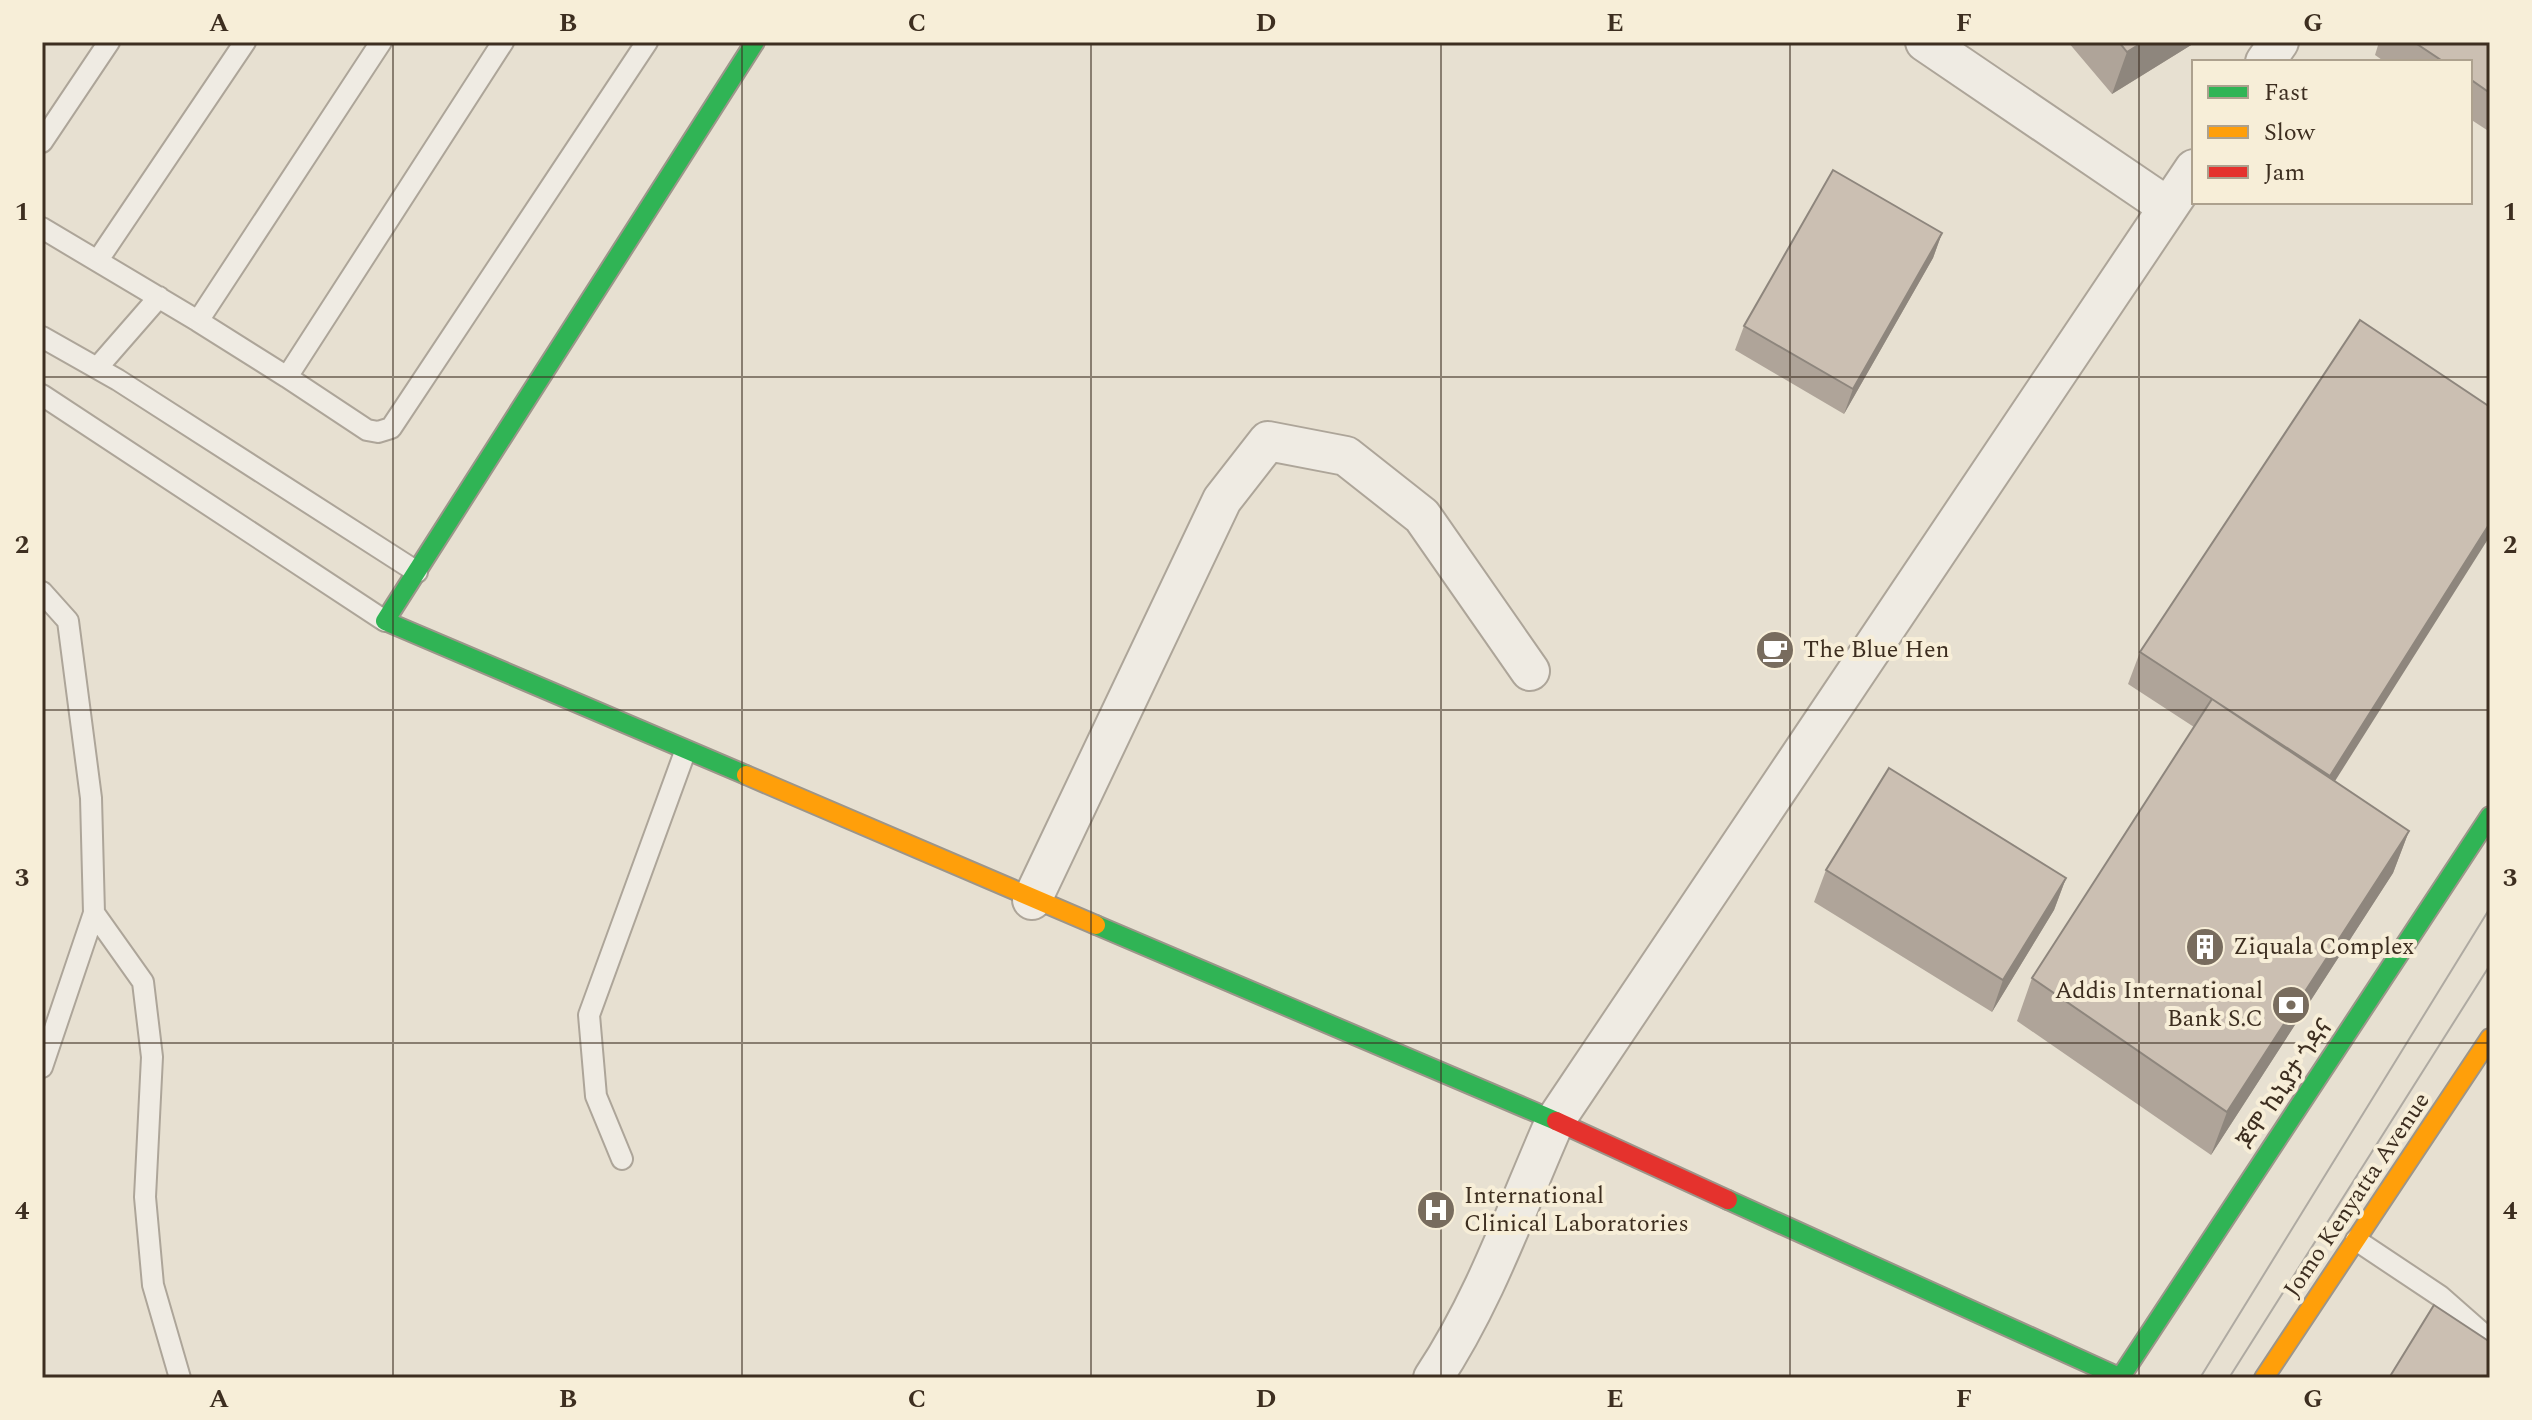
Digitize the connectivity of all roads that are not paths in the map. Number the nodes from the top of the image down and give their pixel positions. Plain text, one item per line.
1 (109, 42) edge
2 (245, 42) edge
3 (381, 42) edge
4 (503, 42) edge
5 (647, 42) edge
6 (755, 42) edge
7 (1925, 42) edge
8 (2279, 42) edge
9 (2266, 60) edge
10 (42, 142) edge
11 (2192, 172) edge
12 (2168, 207) junction
13 (42, 228) edge
14 (98, 260) junction
15 (159, 297) junction
16 (198, 321) junction
17 (42, 337) edge
18 (97, 368) junction
19 (287, 377) junction
20 (42, 395) edge
21 (417, 572) junction
22 (42, 592) edge
23 (385, 621) junction
24 (1530, 671) dead end
25 (685, 752) junction
26 (2490, 816) edge
27 (1032, 900) junction
28 (94, 913) junction
29 (2490, 1038) edge
30 (42, 1067) edge
31 (1555, 1121) junction
32 (622, 1159) dead end
33 (2356, 1240) junction
34 (2490, 1340) edge
35 (180, 1378) edge
36 (1433, 1378) edge
37 (2120, 1378) edge
38 (2264, 1378) edge

1 - 10 lane
2 - 14 lane
3 - 16 lane
4 - 19 lane
5 - 19 lane
6 - 21 street
7 - 12 street
8 - 9 street
11 - 12 street
12 - 31 street
13 - 14 lane
14 - 15 lane
15 - 16 lane
15 - 18 lane
16 - 19 lane
17 - 18 lane
18 - 21 lane
20 - 23 lane
21 - 23 street
22 - 28 lane
23 - 25 street
24 - 27 street
25 - 27 street
25 - 32 lane
26 - 37 street, ጆሞ ኬኒያታ ጎዳና
27 - 31 street
28 - 30 lane
28 - 35 lane
29 - 33 street, Jomo Kenyatta Avenue
31 - 36 street
31 - 37 street
33 - 34 lane
33 - 38 street, Jomo Kenyatta Avenue

